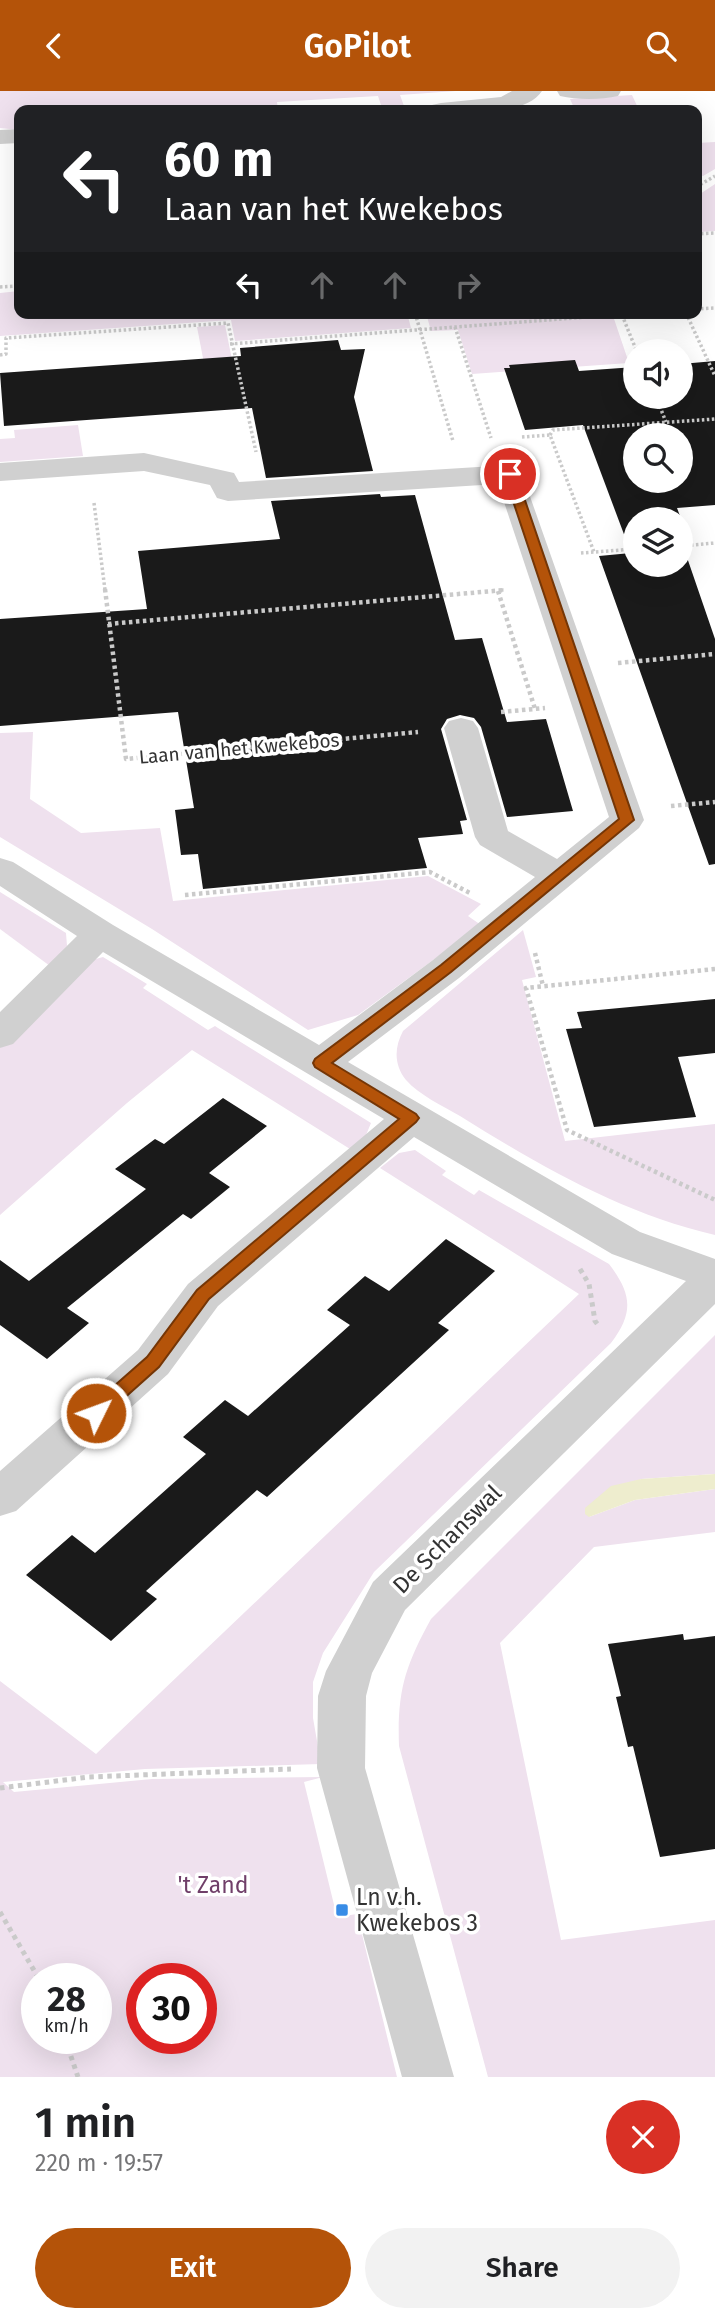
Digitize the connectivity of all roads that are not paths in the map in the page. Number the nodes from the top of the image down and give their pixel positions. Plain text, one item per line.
1 (530, 91) edge
2 (569, 91) edge
3 (609, 91) edge
4 (496, 105) edge
5 (0, 472) edge
6 (461, 728) road end
7 (0, 870) edge
8 (559, 875) junction
9 (100, 934) junction
10 (0, 1035) edge
11 (321, 1063) junction
12 (411, 1118) junction
13 (715, 1276) edge
14 (0, 1498) edge
15 (428, 2077) edge

1 - 4 street
2 - 3 street
5 - 8 street
6 - 8 street
7 - 9 street
8 - 11 street
9 - 10 street
9 - 11 street
11 - 12 street
12 - 13 street
12 - 14 street
13 - 15 street, De Schanswal

